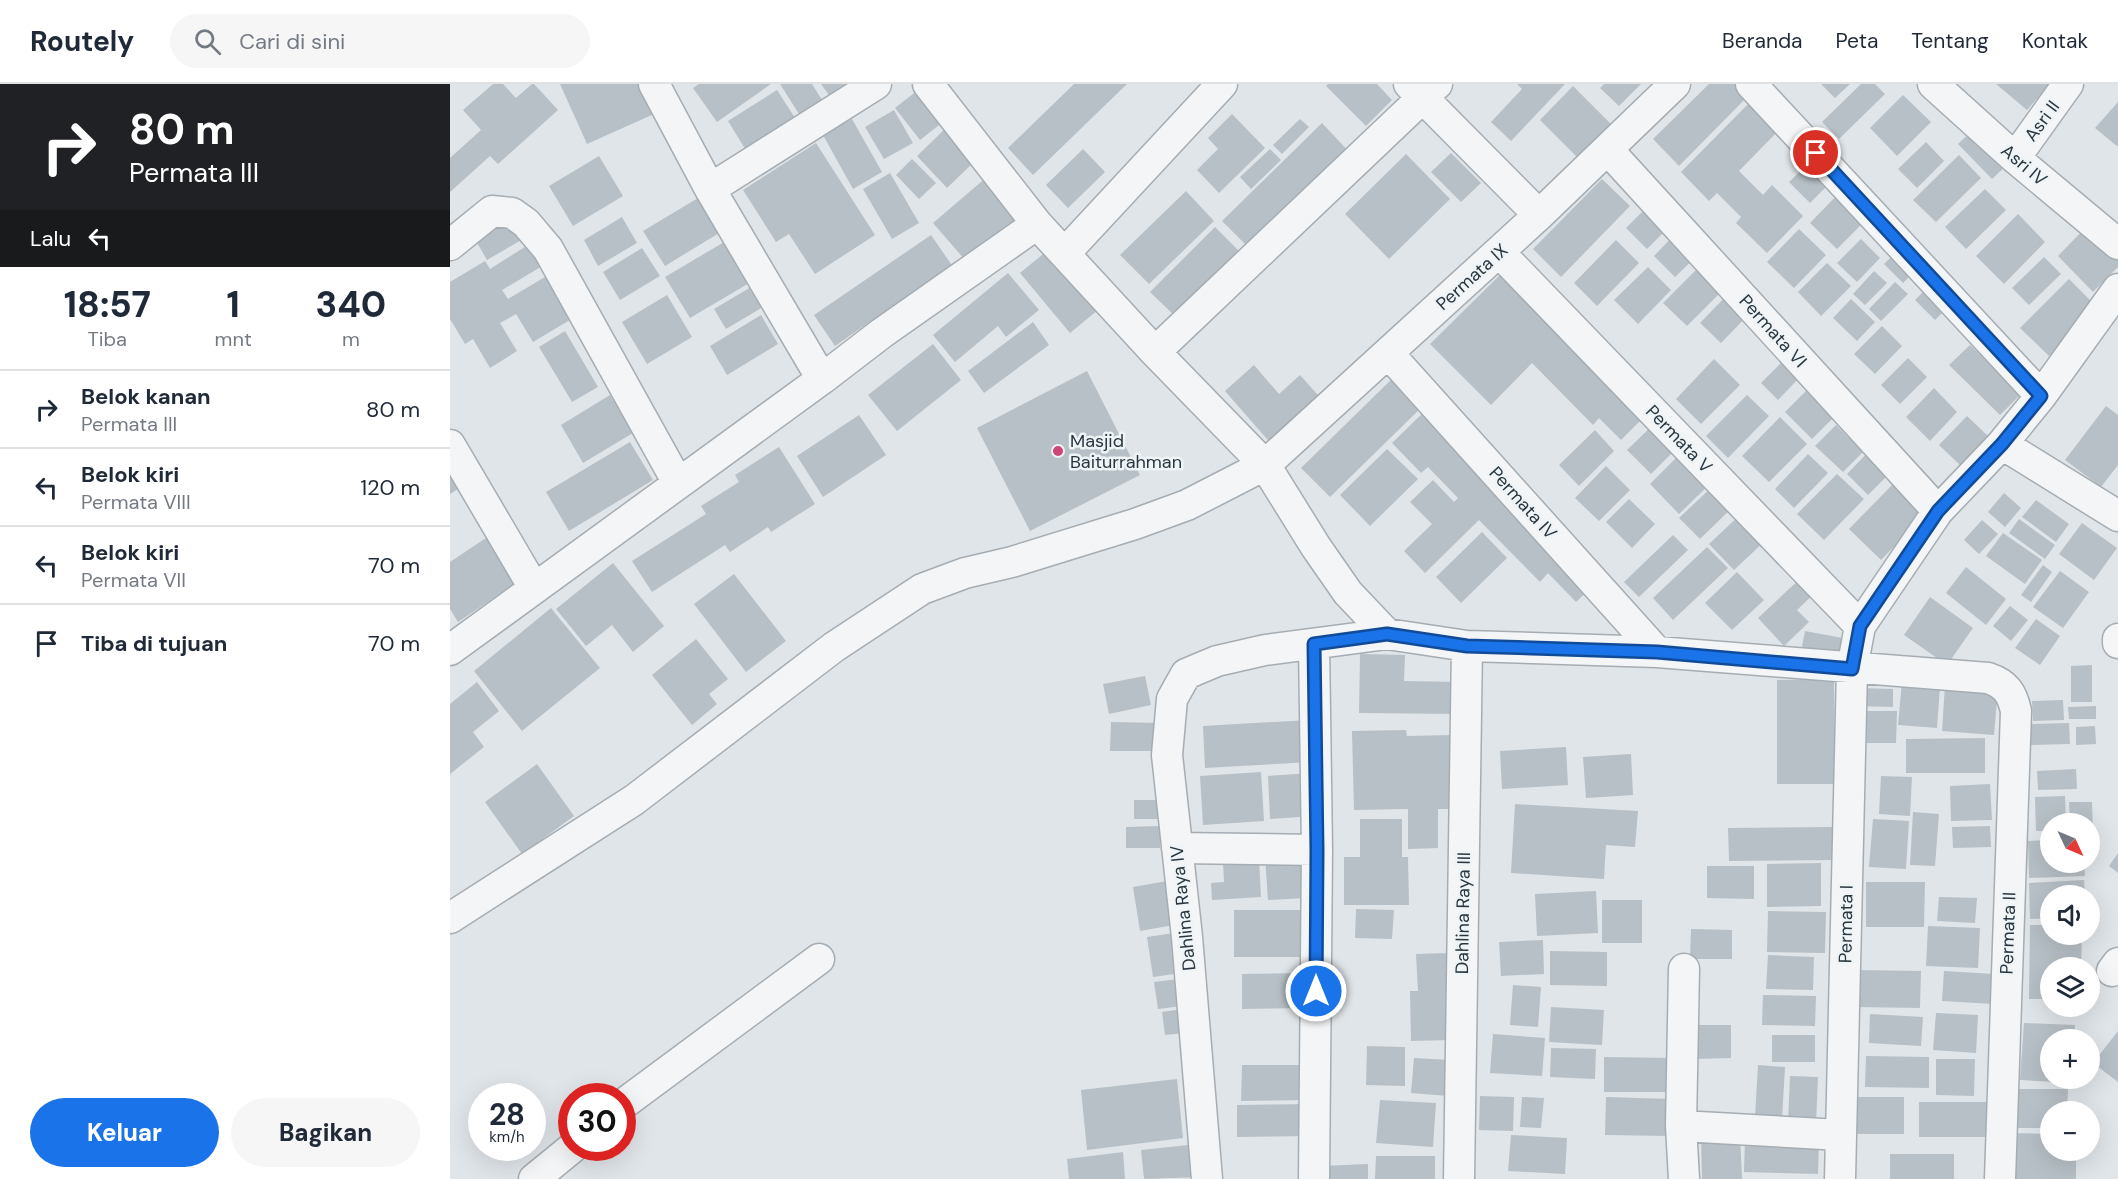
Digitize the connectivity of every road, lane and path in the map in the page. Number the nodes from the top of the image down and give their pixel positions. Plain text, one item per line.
1 (654, 84) edge
2 (876, 84) edge
3 (928, 84) edge
4 (1222, 84) edge
5 (1675, 84) edge
6 (1751, 84) edge
7 (1933, 84) edge
8 (2068, 84) edge
9 (1423, 89) edge
10 (1608, 150) junction
11 (2015, 158) junction
12 (710, 189) junction
13 (1539, 215) junction
14 (1037, 224) junction
15 (2118, 244) edge
16 (450, 245) edge
17 (1498, 252) junction
18 (1065, 253) junction
19 (2118, 289) edge
20 (1155, 352) junction
21 (1388, 353) junction
22 (822, 379) junction
23 (2041, 396) junction
24 (2002, 444) junction
25 (450, 445) edge
26 (1265, 465) junction
27 (678, 483) junction
28 (1938, 511) junction
29 (2118, 516) edge
30 (534, 588) junction
31 (1860, 626) junction
32 (1387, 634) junction
33 (1314, 644) junction
34 (1467, 646) junction
35 (450, 650) edge
36 (1657, 652) junction
37 (1852, 669) junction
38 (2008, 688) joint
39 (1177, 848) junction
40 (1317, 850) junction
41 (450, 918) edge
42 (819, 959) dead end
43 (1684, 969) dead end
44 (636, 1096) edge
45 (1681, 1126) junction
46 (1841, 1135) junction
47 (558, 1159) edge
48 (534, 1179) edge
49 (1207, 1179) edge
50 (1314, 1179) edge
51 (1458, 1179) edge
52 (1684, 1179) edge
53 (1840, 1179) edge
54 (2000, 1179) edge

1 - 12 street
2 - 12 street
3 - 14 street
4 - 18 street
5 - 10 street, Permata IX
6 - 23 street
7 - 11 street, Asri IV
8 - 11 street, Asri II
9 - 13 street
9 - 20 street
10 - 13 street, Permata IX
10 - 28 street, Permata VI
11 - 15 street, Asri IV
12 - 22 street
13 - 17 street, Permata IX
14 - 18 street
14 - 22 street
16 - 27 street
17 - 21 street, Permata IX
17 - 31 street, Permata V
18 - 20 street
19 - 23 street
20 - 26 street
21 - 26 street, Permata IX
21 - 36 street, Permata IV
22 - 27 street
23 - 24 street
24 - 28 street
24 - 29 street
25 - 30 street
26 - 32 street
26 - 41 street, Permata IX
27 - 30 street
28 - 31 street
30 - 35 street
31 - 37 street, Permata I
32 - 33 street, Dahlina Raya IV
32 - 34 street, Dahlina Raya IV
33 - 39 street, Dahlina Raya IV
33 - 40 street
34 - 36 street, Dahlina Raya IV
34 - 51 street, Dahlina Raya III
36 - 37 street, Dahlina Raya IV
37 - 38 street, Dahlina Raya IV
37 - 46 street, Permata I
38 - 54 street, Permata II
39 - 40 street
39 - 49 street, Dahlina Raya IV
40 - 50 street
42 - 44 street
43 - 45 street
45 - 46 street
45 - 52 street
46 - 53 street, Permata I
47 - 48 street

